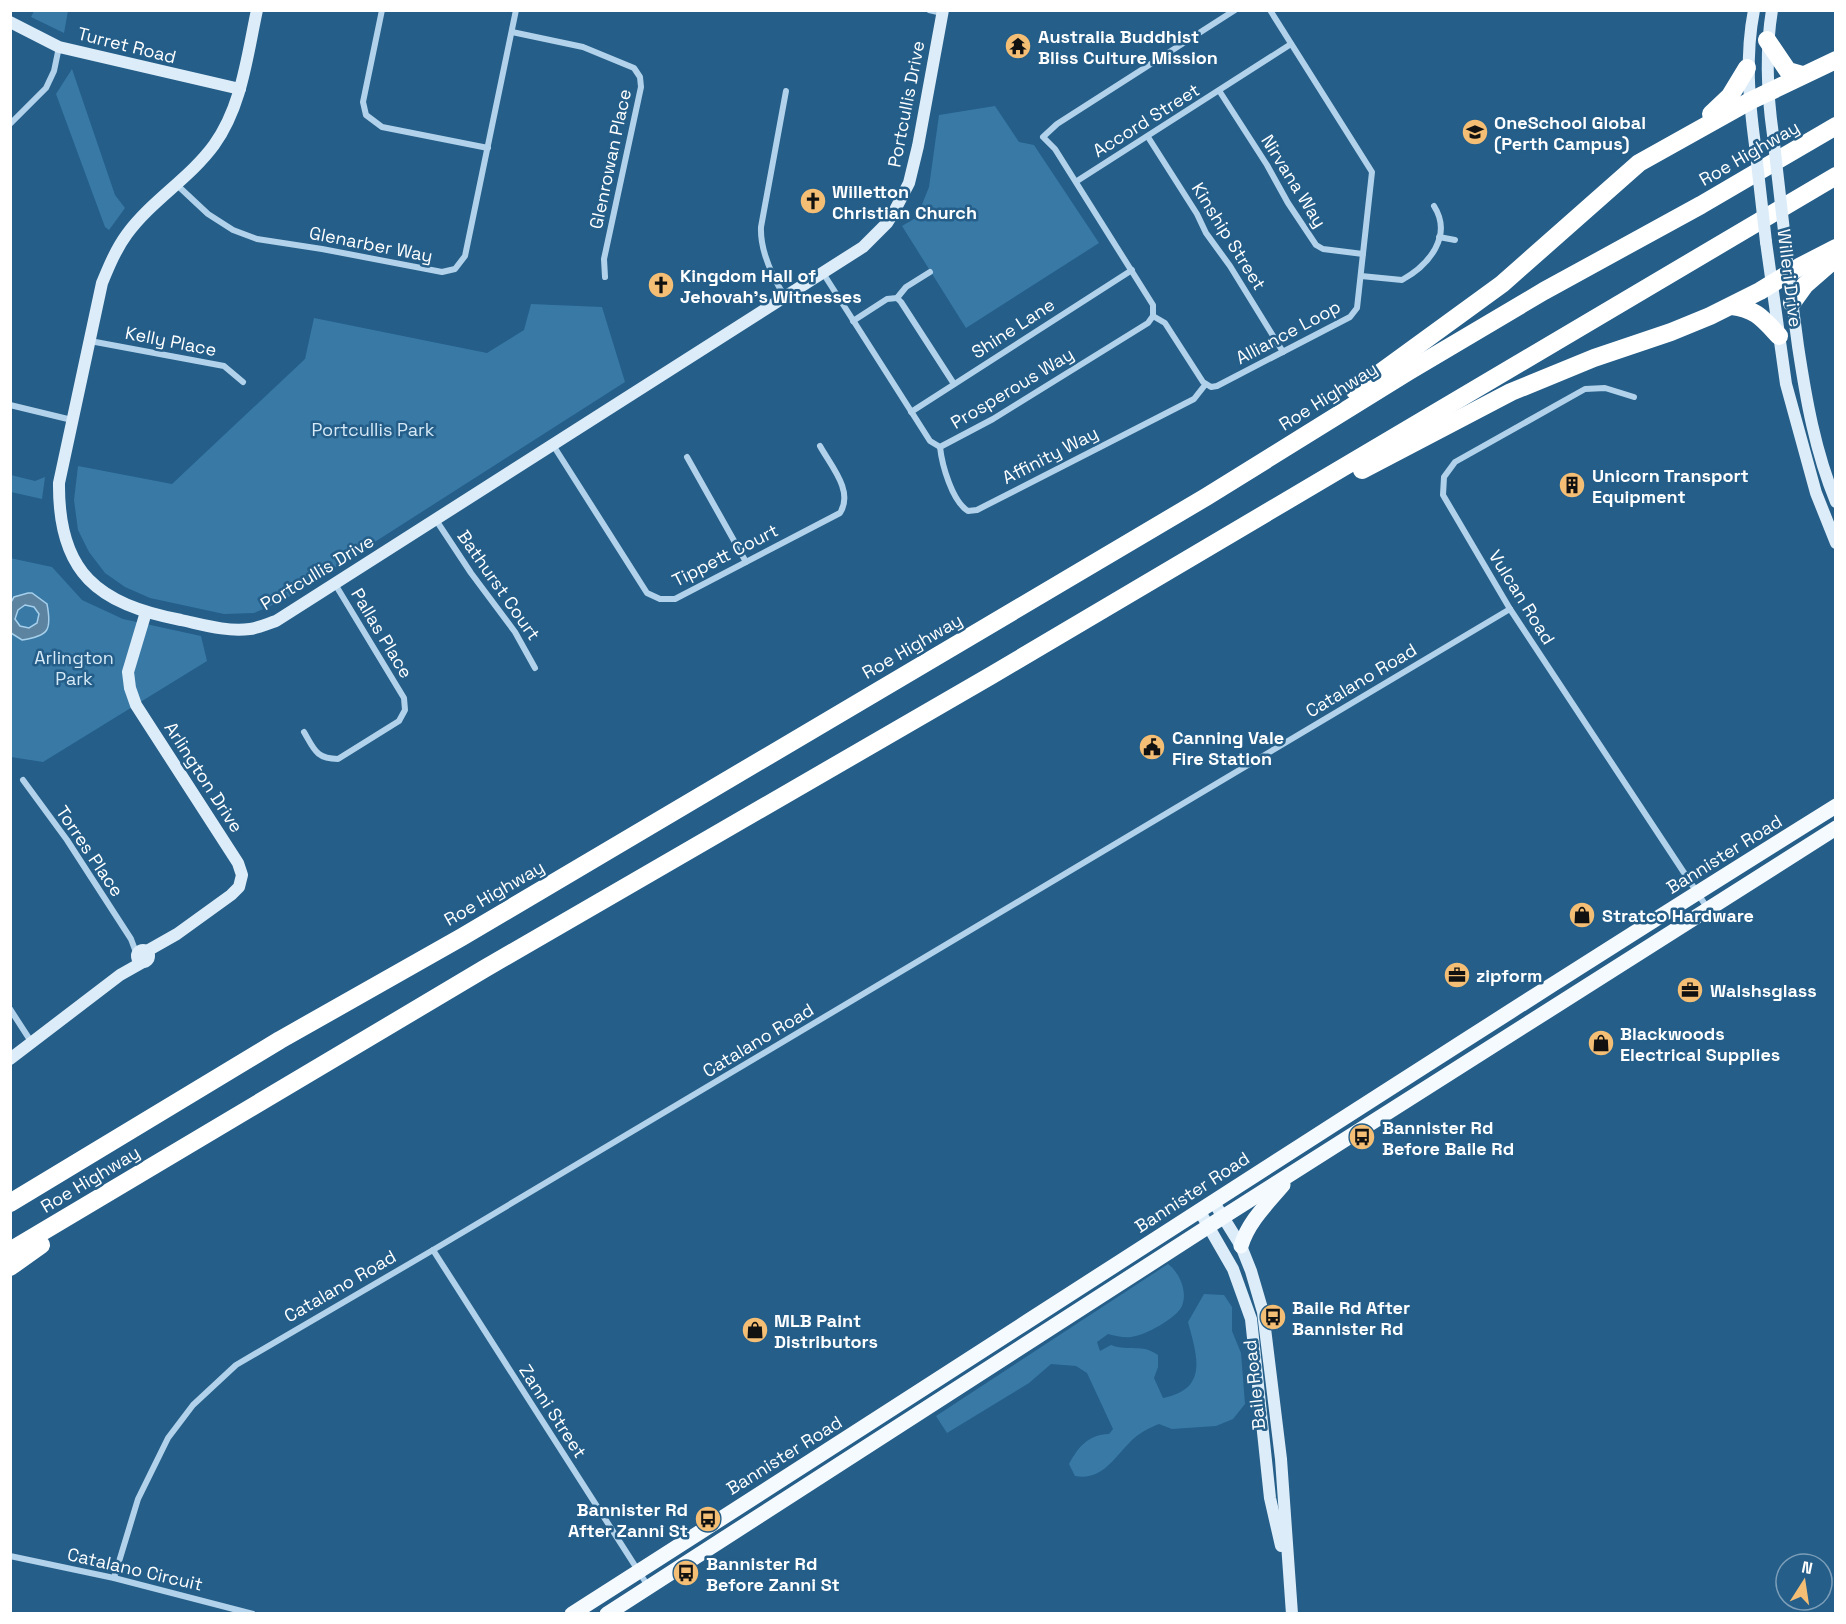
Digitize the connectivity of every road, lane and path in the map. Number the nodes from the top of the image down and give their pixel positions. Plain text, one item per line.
1 (257, 10) edge
2 (382, 10) edge
3 (516, 10) edge
4 (929, 10) edge
5 (1235, 10) edge
6 (1270, 10) edge
7 (1754, 10) edge
8 (1772, 10) edge
9 (943, 12) edge
10 (10, 22) edge
11 (512, 32) junction
12 (1767, 40) junction
13 (1291, 45) junction
14 (59, 47) junction
15 (1836, 60) edge
16 (1747, 68) junction
17 (1802, 75) junction
18 (240, 90) junction
19 (786, 91) dead end
20 (1220, 92) junction
21 (1767, 93) junction
22 (1750, 101) junction
23 (10, 124) edge
24 (1836, 126) edge
25 (1692, 132) junction
26 (1148, 137) junction
27 (488, 148) junction
28 (1836, 176) edge
29 (1077, 182) junction
30 (177, 185) junction
31 (1434, 206) dead end
32 (1764, 218) junction
33 (1439, 237) junction
34 (1455, 240) dead end
35 (1836, 248) edge
36 (1363, 254) junction
37 (1836, 258) edge
38 (1132, 270) junction
39 (930, 272) dead end
40 (823, 273) junction
41 (1788, 274) junction
42 (1361, 276) junction
43 (604, 277) dead end
44 (1772, 284) junction
45 (785, 298) junction
46 (897, 298) junction
47 (1792, 303) junction
48 (1732, 306) junction
49 (1153, 316) junction
50 (853, 321) junction
51 (1779, 336) junction
52 (89, 341) junction
53 (1283, 352) junction
54 (243, 382) dead end
55 (954, 384) junction
56 (1205, 385) junction
57 (1634, 397) dead end
58 (10, 405) edge
59 (911, 412) junction
60 (73, 420) junction
61 (553, 445) junction
62 (820, 446) dead end
63 (940, 447) junction
64 (687, 457) dead end
65 (1206, 497) junction
66 (1836, 502) edge
67 (436, 520) junction
68 (1836, 543) edge
69 (746, 562) junction
70 (1169, 571) junction
71 (335, 584) junction
72 (1510, 609) junction
73 (146, 612) junction
74 (535, 668) dead end
75 (304, 732) dead end
76 (23, 780) dead end
77 (1835, 808) edge
78 (1836, 828) edge
79 (1697, 893) junction
80 (1709, 909) junction
81 (143, 956) junction
82 (10, 1009) edge
83 (32, 1042) junction
84 (10, 1059) edge
85 (129, 1131) junction
86 (1293, 1173) junction
87 (120, 1186) junction
88 (10, 1189) edge
89 (1213, 1201) junction
90 (10, 1203) edge
91 (1199, 1210) junction
92 (1223, 1217) junction
93 (1209, 1227) junction
94 (1241, 1246) junction
95 (433, 1250) junction
96 (10, 1251) edge
97 (10, 1267) edge
98 (1275, 1421) junction
99 (1262, 1423) junction
100 (1278, 1444) junction
101 (1264, 1446) junction
102 (10, 1556) edge
103 (638, 1571) junction
104 (1288, 1577) junction
105 (114, 1578) junction
106 (649, 1587) junction
107 (253, 1614) edge
108 (572, 1614) edge
109 (608, 1614) edge
110 (1292, 1614) edge

1 - 18 street, Portcullis Drive
2 - 27 street
3 - 11 street, Glenarber Way
4 - 9 street
5 - 29 street
6 - 13 street, Alliance Loop
7 - 16 street, Willeri Drive
8 - 12 street, Willeri Drive
9 - 40 street, Portcullis Drive
10 - 14 street, Turret Road
11 - 27 street, Glenarber Way
11 - 43 street, Glenrowan Place
12 - 17 highway
12 - 21 street, Willeri Drive
13 - 20 street, Accord Street
13 - 36 street, Alliance Loop
14 - 18 street, Turret Road
14 - 23 street
15 - 17 highway
16 - 22 street, Willeri Drive
16 - 25 highway
17 - 21 highway
18 - 30 street, Portcullis Drive
19 - 45 street
20 - 26 street, Accord Street
20 - 36 street, Nirvana Way
21 - 22 highway
21 - 41 street, Willeri Drive, bridge
22 - 25 highway
22 - 32 street, Willeri Drive, bridge
24 - 65 highway, Roe Highway
25 - 65 highway
26 - 29 street, Accord Street
26 - 53 street, Kinship Street
27 - 30 street, Glenarber Way
28 - 32 highway, Roe Highway
29 - 38 street
30 - 52 street, Portcullis Drive
31 - 33 street
32 - 44 street, Willeri Drive, bridge
32 - 70 highway, Roe Highway
33 - 34 street
33 - 42 street
35 - 41 highway
36 - 42 street, Alliance Loop
37 - 47 highway
38 - 49 street
38 - 55 street, Shine Lane
39 - 46 street
40 - 45 street, Portcullis Drive
40 - 50 street, Prosperous Way
41 - 44 highway
41 - 47 street, Willeri Drive
42 - 53 street, Alliance Loop
44 - 48 highway
44 - 51 street, Willeri Drive
45 - 61 street, Portcullis Drive
46 - 50 street
46 - 55 street
47 - 66 street, Willeri Drive
48 - 51 highway
48 - 70 highway
49 - 56 street
49 - 63 street, Prosperous Way
50 - 59 street, Prosperous Way
51 - 68 street, Willeri Drive
52 - 54 street, Kelly Place
52 - 60 street, Portcullis Drive
53 - 56 street, Alliance Loop
55 - 59 street, Shine Lane
56 - 63 street, Affinity Way
57 - 72 street, Vulcan Road
58 - 60 street
59 - 63 street, Prosperous Way
60 - 73 street, Portcullis Drive
61 - 67 street, Portcullis Drive
61 - 69 street, Tippett Court
62 - 69 street, Tippett Court
64 - 69 street
65 - 85 highway, Roe Highway
67 - 71 street, Portcullis Drive
67 - 74 street, Bathurst Court
70 - 87 highway, Roe Highway
71 - 73 street, Portcullis Drive
71 - 75 street, Pallas Place
72 - 79 street, Vulcan Road
72 - 95 street, Catalano Road
73 - 81 street, Arlington Drive
76 - 81 street, Torres Place
77 - 79 main road, Bannister Road
78 - 80 main road, Bannister Road
79 - 80 street, Vulcan Road
79 - 89 main road, Bannister Road
80 - 86 main road, Bannister Road
81 - 83 street, Arlington Drive
82 - 83 street
83 - 84 street, Arlington Drive
85 - 88 highway
85 - 90 highway, Roe Highway
86 - 92 main road, Bannister Road
86 - 94 main road
87 - 96 highway, Roe Highway
87 - 97 highway
89 - 91 main road, Bannister Road
89 - 92 street, Baile Road
91 - 93 street, Baile Road
91 - 103 main road, Bannister Road
92 - 93 main road, Bannister Road
92 - 94 street, Baile Road
93 - 99 street, Baile Road
93 - 106 main road, Bannister Road
94 - 98 street, Baile Road
95 - 103 street, Zanni Street
95 - 105 street, Catalano Road
98 - 99 street
98 - 100 street, Baile Road
99 - 101 street, Baile Road
100 - 101 street
100 - 104 street, Baile Road
101 - 104 street, Baile Road
102 - 105 street, Catalano Circuit
103 - 106 street, Zanni Street
103 - 108 main road, Bannister Road
104 - 110 street, Baile Road
105 - 107 street, Catalano Circuit
106 - 109 main road, Bannister Road

